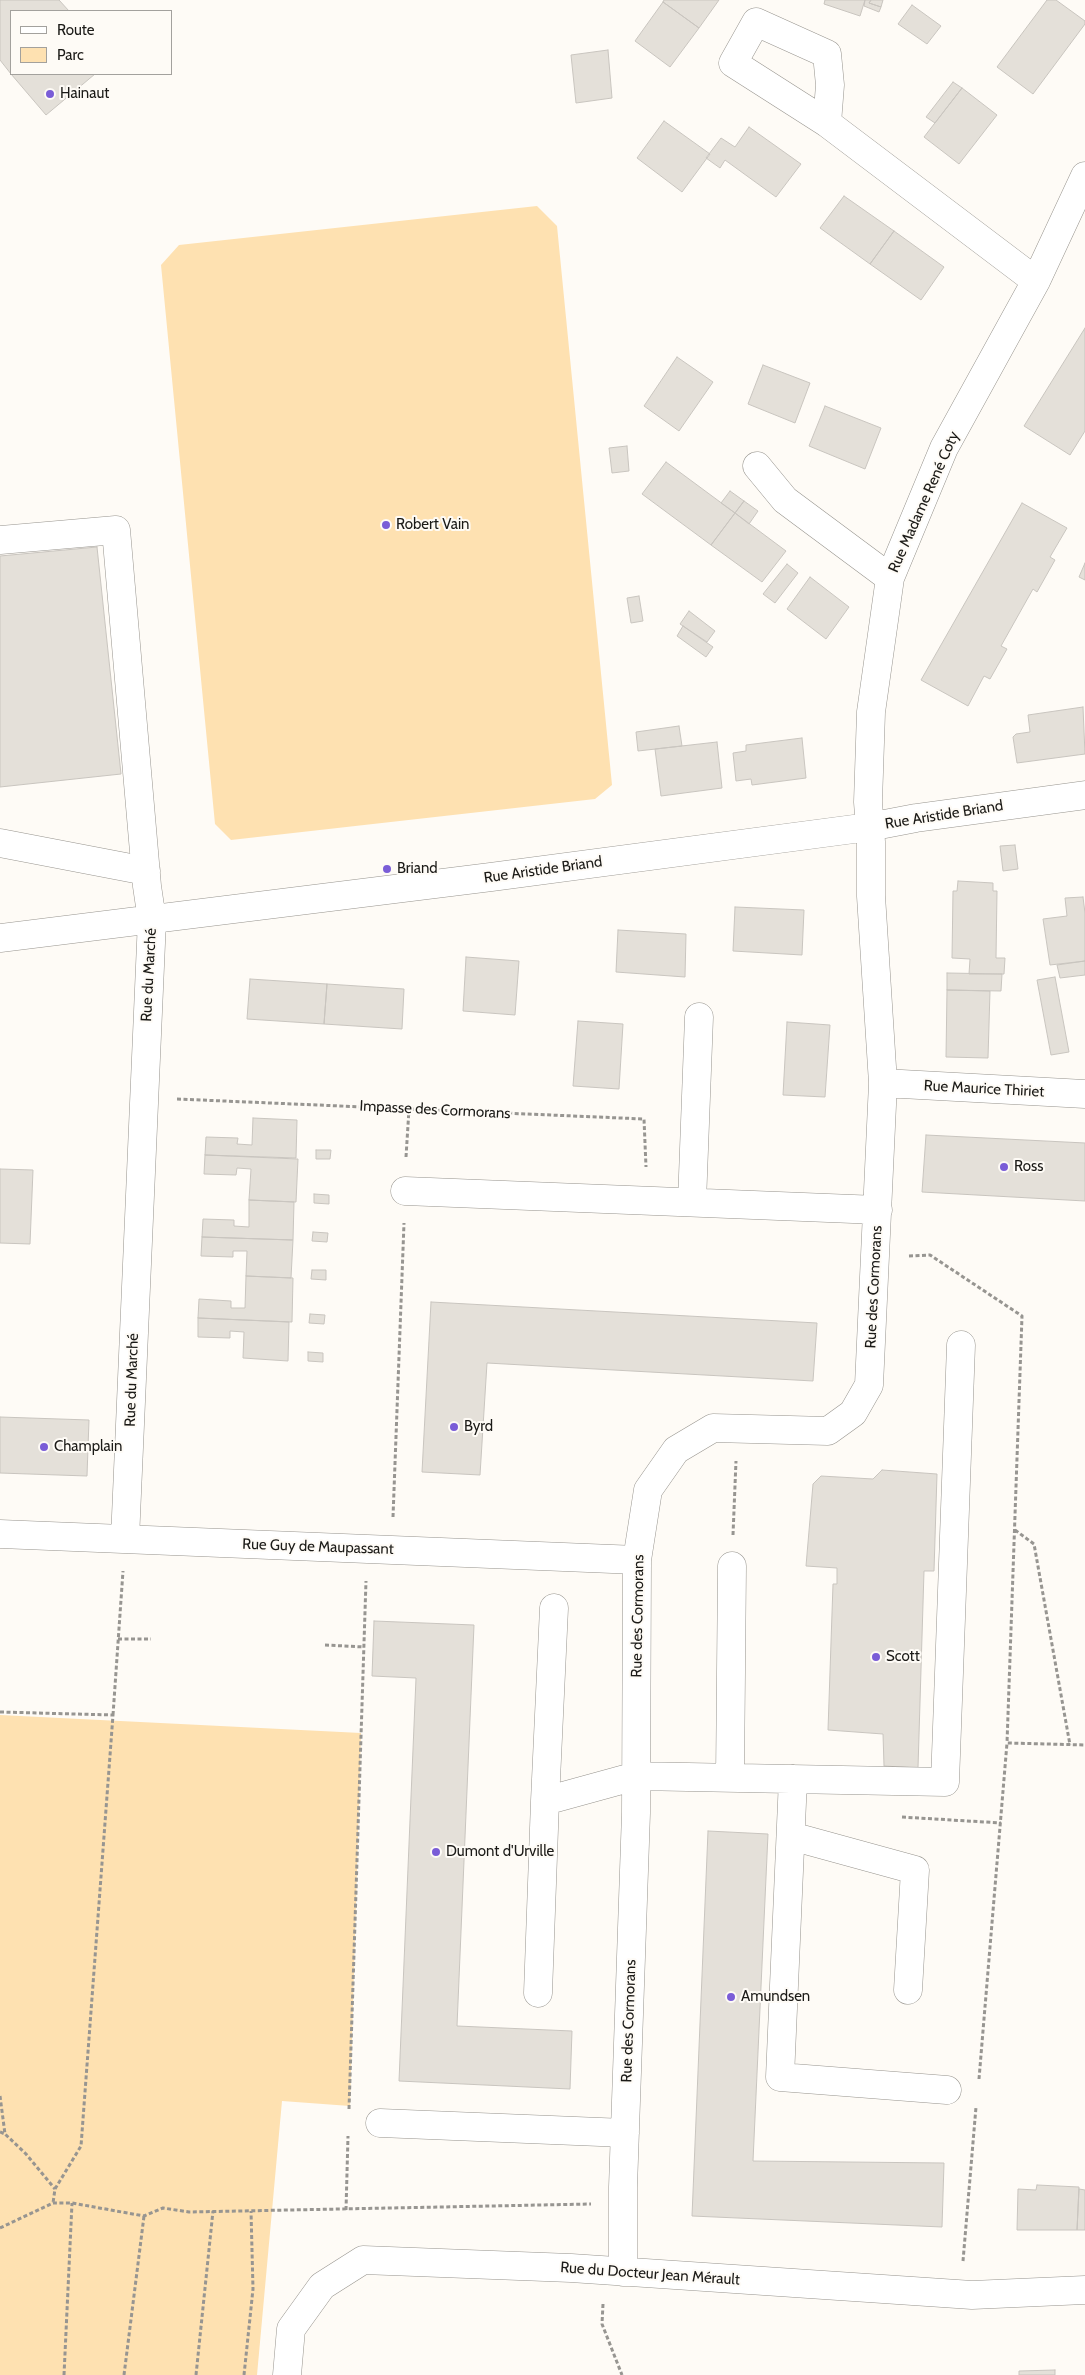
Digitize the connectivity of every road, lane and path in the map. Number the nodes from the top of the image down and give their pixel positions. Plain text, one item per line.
1 (827, 123) dead end
2 (1085, 176) edge
3 (1036, 281) junction
4 (757, 466) dead end
5 (0, 540) edge
6 (890, 578) junction
7 (1085, 796) edge
8 (869, 827) junction
9 (0, 843) edge
10 (146, 871) junction
11 (152, 920) junction
12 (0, 938) edge
13 (699, 1017) dead end
14 (883, 1083) junction
15 (1085, 1094) edge
16 (144, 1100) junction
17 (409, 1108) junction
18 (405, 1191) junction
19 (646, 1200) junction
20 (692, 1202) junction
21 (878, 1210) junction
22 (876, 1257) junction
23 (961, 1345) dead end
24 (737, 1428) junction
25 (1015, 1529) junction
26 (0, 1534) edge
27 (125, 1539) junction
28 (379, 1549) junction
29 (637, 1560) junction
30 (732, 1566) joint
31 (554, 1608) dead end
32 (118, 1639) junction
33 (150, 1639) dead end
34 (325, 1645) dead end
35 (364, 1647) junction
36 (0, 1712) edge
37 (113, 1715) junction
38 (1008, 1743) junction
39 (1070, 1745) junction
40 (1085, 1745) edge
41 (636, 1776) junction
42 (730, 1778) junction
43 (793, 1779) junction
44 (545, 1801) junction
45 (791, 1836) junction
46 (908, 1990) dead end
47 (538, 1993) dead end
48 (978, 2083) dead end
49 (947, 2090) dead end
50 (0, 2096) edge
51 (977, 2102) dead end
52 (349, 2111) dead end
53 (380, 2124) dead end
54 (348, 2131) dead end
55 (0, 2132) edge
56 (625, 2133) junction
57 (5, 2134) junction
58 (55, 2188) junction
59 (53, 2203) junction
60 (72, 2203) junction
61 (623, 2204) junction
62 (346, 2210) junction
63 (213, 2211) junction
64 (251, 2211) junction
65 (144, 2216) junction
66 (0, 2228) edge
67 (614, 2271) junction
68 (1085, 2290) edge
69 (960, 2294) junction
70 (64, 2375) edge
71 (124, 2375) edge
72 (196, 2375) edge
73 (244, 2375) edge
74 (287, 2375) edge
75 (622, 2375) edge

1 - 3 street
2 - 3 street, Rue Madame René Coty
3 - 6 street, Rue Madame René Coty
4 - 6 street
5 - 10 street, Rue du Marché
6 - 8 street, Rue Madame René Coty
7 - 8 street, Rue Aristide Briand
8 - 11 street, Rue Aristide Briand
8 - 14 street, Rue des Cormorans
9 - 10 street
10 - 11 street, Rue du Marché
11 - 12 street, Rue Aristide Briand
11 - 16 street, Rue du Marché
13 - 20 street
14 - 15 street, Rue Maurice Thiriet
14 - 21 street, Rue des Cormorans
16 - 17 path, Impasse des Cormorans
16 - 27 street, Rue du Marché
17 - 18 path
17 - 19 path, Impasse des Cormorans
18 - 19 street
18 - 28 path
19 - 20 street
20 - 21 street
21 - 22 street, Rue des Cormorans
22 - 24 street, Rue des Cormorans
22 - 25 path
23 - 43 street
24 - 29 street, Rue des Cormorans
24 - 30 path
25 - 38 path
25 - 39 path
26 - 27 street, Rue Guy de Maupassant
27 - 28 street, Rue Guy de Maupassant
27 - 32 path
28 - 29 street, Rue Guy de Maupassant
28 - 35 path
29 - 41 street, Rue des Cormorans
30 - 42 street
31 - 44 street
32 - 33 path
32 - 37 path
34 - 35 path
35 - 52 path
36 - 37 path
37 - 58 path
38 - 39 path
38 - 48 path
39 - 40 path
41 - 42 street
41 - 44 street
41 - 56 street, Rue des Cormorans
42 - 43 street
43 - 45 street
44 - 47 street
45 - 46 street
45 - 49 street
50 - 57 path
51 - 69 path
53 - 56 street
54 - 62 path
55 - 57 path
56 - 61 street, Rue des Cormorans
57 - 58 path
58 - 59 path
59 - 60 path
59 - 66 path
60 - 65 path
60 - 70 path
61 - 62 path
61 - 67 street, Rue des Cormorans
62 - 64 path
63 - 64 path
63 - 65 path
63 - 72 path
64 - 73 path
65 - 71 path
67 - 69 street, Rue du Docteur Jean Mérault
67 - 74 street, Rue du Docteur Jean Mérault
67 - 75 path
68 - 69 street, Rue du Docteur Jean Mérault

